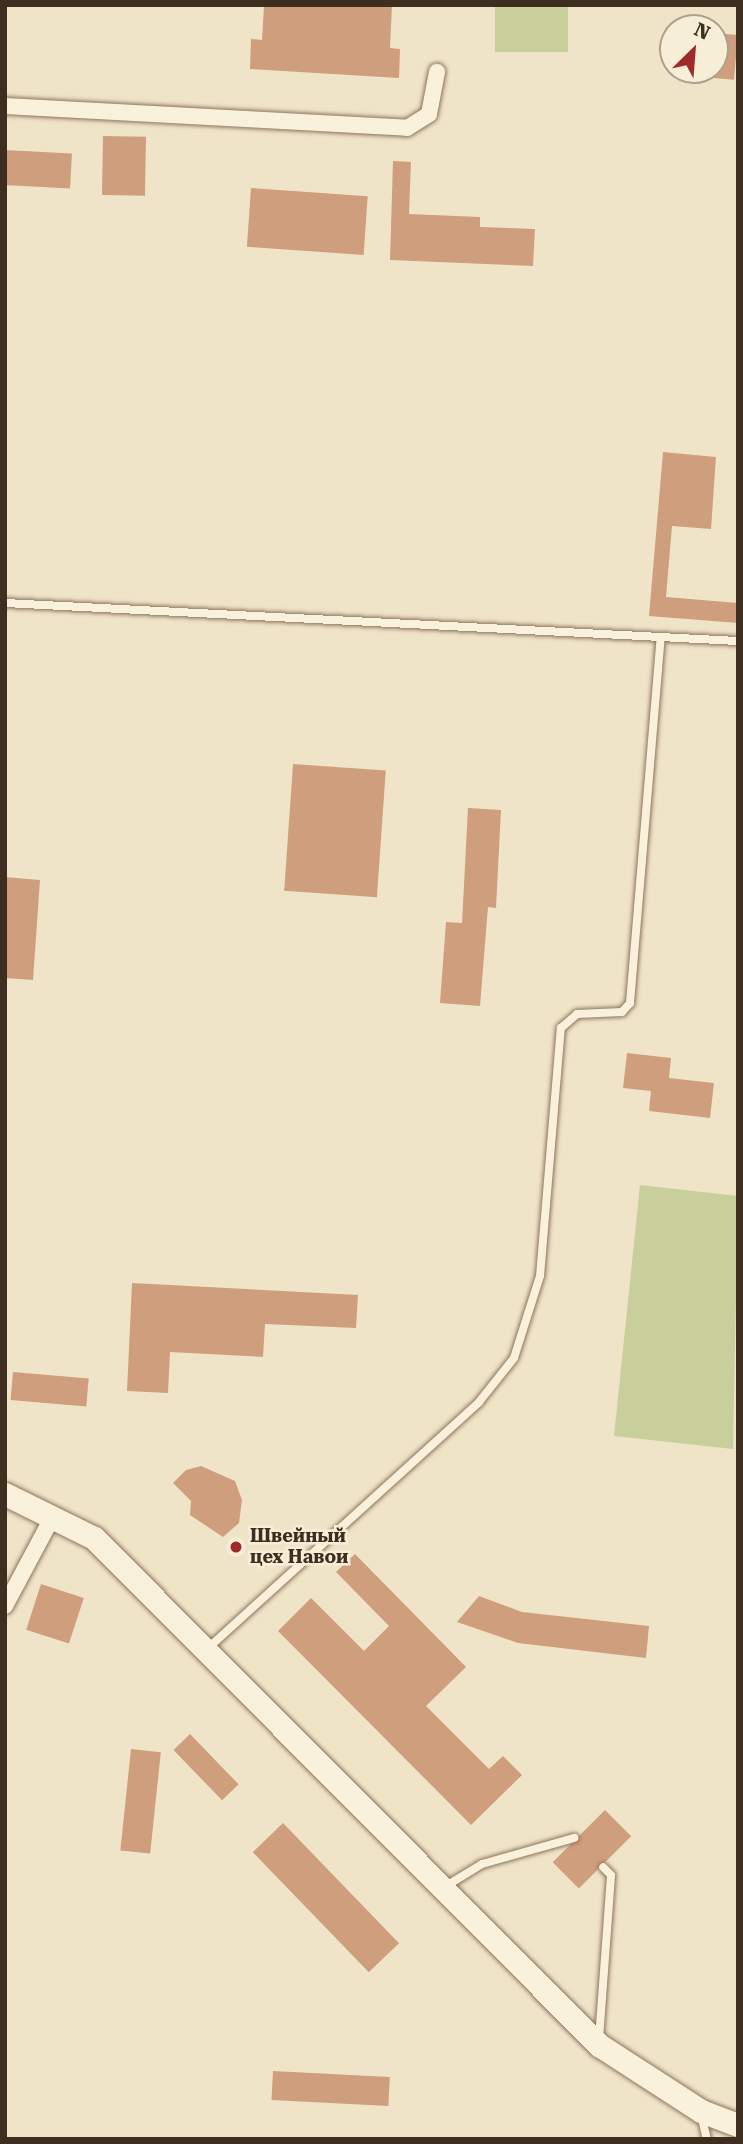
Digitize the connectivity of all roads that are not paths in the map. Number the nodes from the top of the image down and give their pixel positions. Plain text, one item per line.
1 (437, 72) dead end
2 (5, 106) edge
3 (5, 603) edge
4 (661, 637) junction
5 (738, 641) edge
6 (5, 1494) edge
7 (53, 1516) junction
8 (5, 1606) edge
9 (204, 1651) junction
10 (574, 1838) dead end
11 (603, 1867) dead end
12 (439, 1891) junction
13 (599, 2046) junction
14 (701, 2111) junction
15 (738, 2125) edge
16 (707, 2139) edge

1 - 2 street
3 - 4 lane
4 - 5 lane
4 - 9 lane
6 - 7 street
7 - 8 street
7 - 9 street
9 - 12 street
10 - 12 lane
11 - 13 lane
12 - 13 street
13 - 14 street
14 - 15 street
14 - 16 lane

